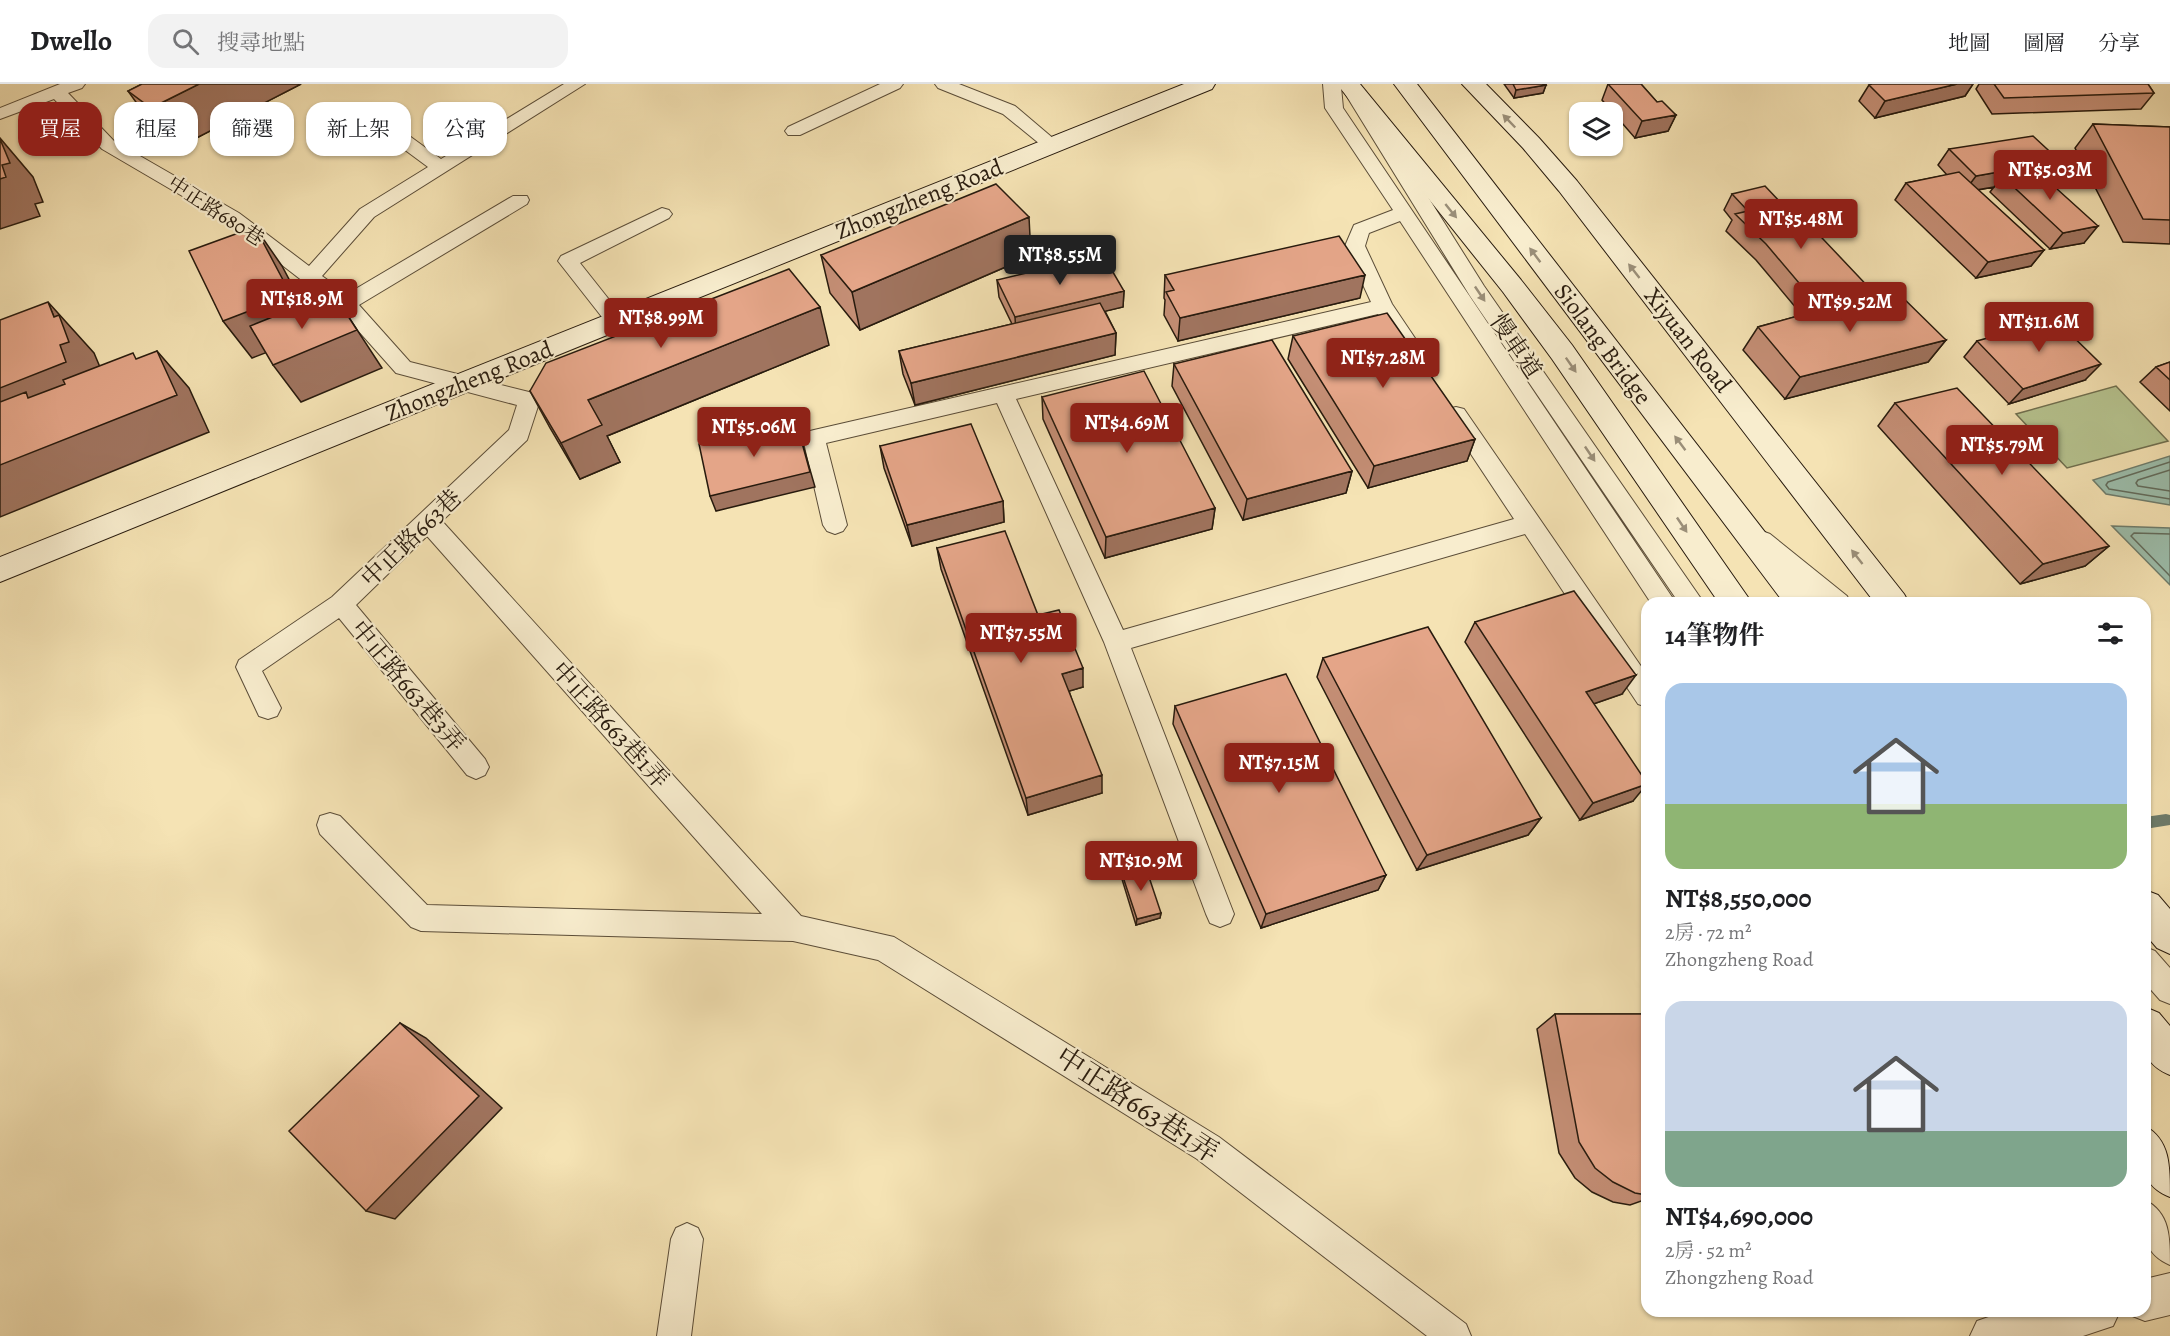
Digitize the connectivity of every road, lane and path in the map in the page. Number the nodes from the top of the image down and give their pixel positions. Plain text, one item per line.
1 (76, 84) edge
2 (576, 84) edge
3 (894, 84) edge
4 (944, 84) edge
5 (1204, 84) edge
6 (1332, 84) edge
7 (1348, 84) edge
8 (1405, 84) edge
9 (1473, 84) edge
10 (58, 93) junction
11 (0, 114) edge
12 (794, 131) dead end
13 (411, 146) edge
14 (1052, 146) junction
15 (441, 168) junction
16 (520, 200) dead end
17 (1404, 213) junction
18 (662, 214) dead end
19 (311, 276) junction
20 (346, 304) junction
21 (1383, 306) junction
22 (616, 321) junction
23 (1429, 375) edge
24 (463, 383) junction
25 (1003, 394) junction
26 (1443, 395) edge
27 (428, 521) junction
28 (1741, 523) junction
29 (1529, 524) junction
30 (835, 525) dead end
31 (0, 570) edge
32 (1661, 597) edge
33 (1688, 597) edge
34 (1732, 597) edge
35 (1797, 597) edge
36 (1831, 597) edge
37 (1888, 597) edge
38 (341, 604) junction
39 (1116, 642) junction
40 (1641, 687) edge
41 (268, 708) dead end
42 (476, 767) dead end
43 (330, 825) dead end
44 (1220, 914) dead end
45 (793, 928) junction
46 (2151, 968) edge
47 (2170, 990) edge
48 (2151, 1033) edge
49 (2170, 1056) edge
50 (2151, 1153) edge
51 (2170, 1177) edge
52 (2151, 1224) edge
53 (687, 1239) dead end
54 (2170, 1249) edge
55 (2170, 1294) edge
56 (2151, 1299) edge
57 (2073, 1317) edge
58 (674, 1336) edge
59 (1454, 1336) edge
60 (1992, 1336) edge

1 - 10 lane
2 - 15 lane
3 - 12 lane
4 - 14 lane
5 - 14 street, Zhongzheng Road
6 - 17 lane
7 -> 33 lane, 慢車道
7 -> 34 street, Siolang Bridge
28 -> 8 street, Siolang Bridge
37 -> 9 street, Xiyuan Road
10 - 11 lane
10 - 19 lane, 中正路680巷
13 - 15 lane
14 - 22 street, Zhongzheng Road
15 - 19 lane
16 - 20 lane
17 - 21 lane
17 - 32 lane
18 - 22 lane
19 - 20 lane, 中正路680巷
20 - 24 lane, 中正路680巷
21 - 23 lane
21 - 25 lane
22 - 24 street, Zhongzheng Road
24 - 27 lane, 中正路663巷
24 - 31 street, Zhongzheng Road
25 - 30 lane
25 - 39 lane
26 - 29 lane
27 - 38 lane, 中正路663巷
27 - 45 lane, 中正路663巷1弄
28 - 35 street, Siolang Bridge
28 - 36 lane
29 - 39 lane
29 - 40 lane
38 - 41 lane, 中正路663巷
38 - 42 lane, 中正路663巷3弄
39 - 44 lane
43 - 45 lane, 中正路663巷1弄
45 - 59 lane, 中正路663巷1弄
46 - 47 lane
48 - 49 street
50 - 51 street
52 - 54 lane
53 - 58 lane
55 - 56 street
57 - 60 street

